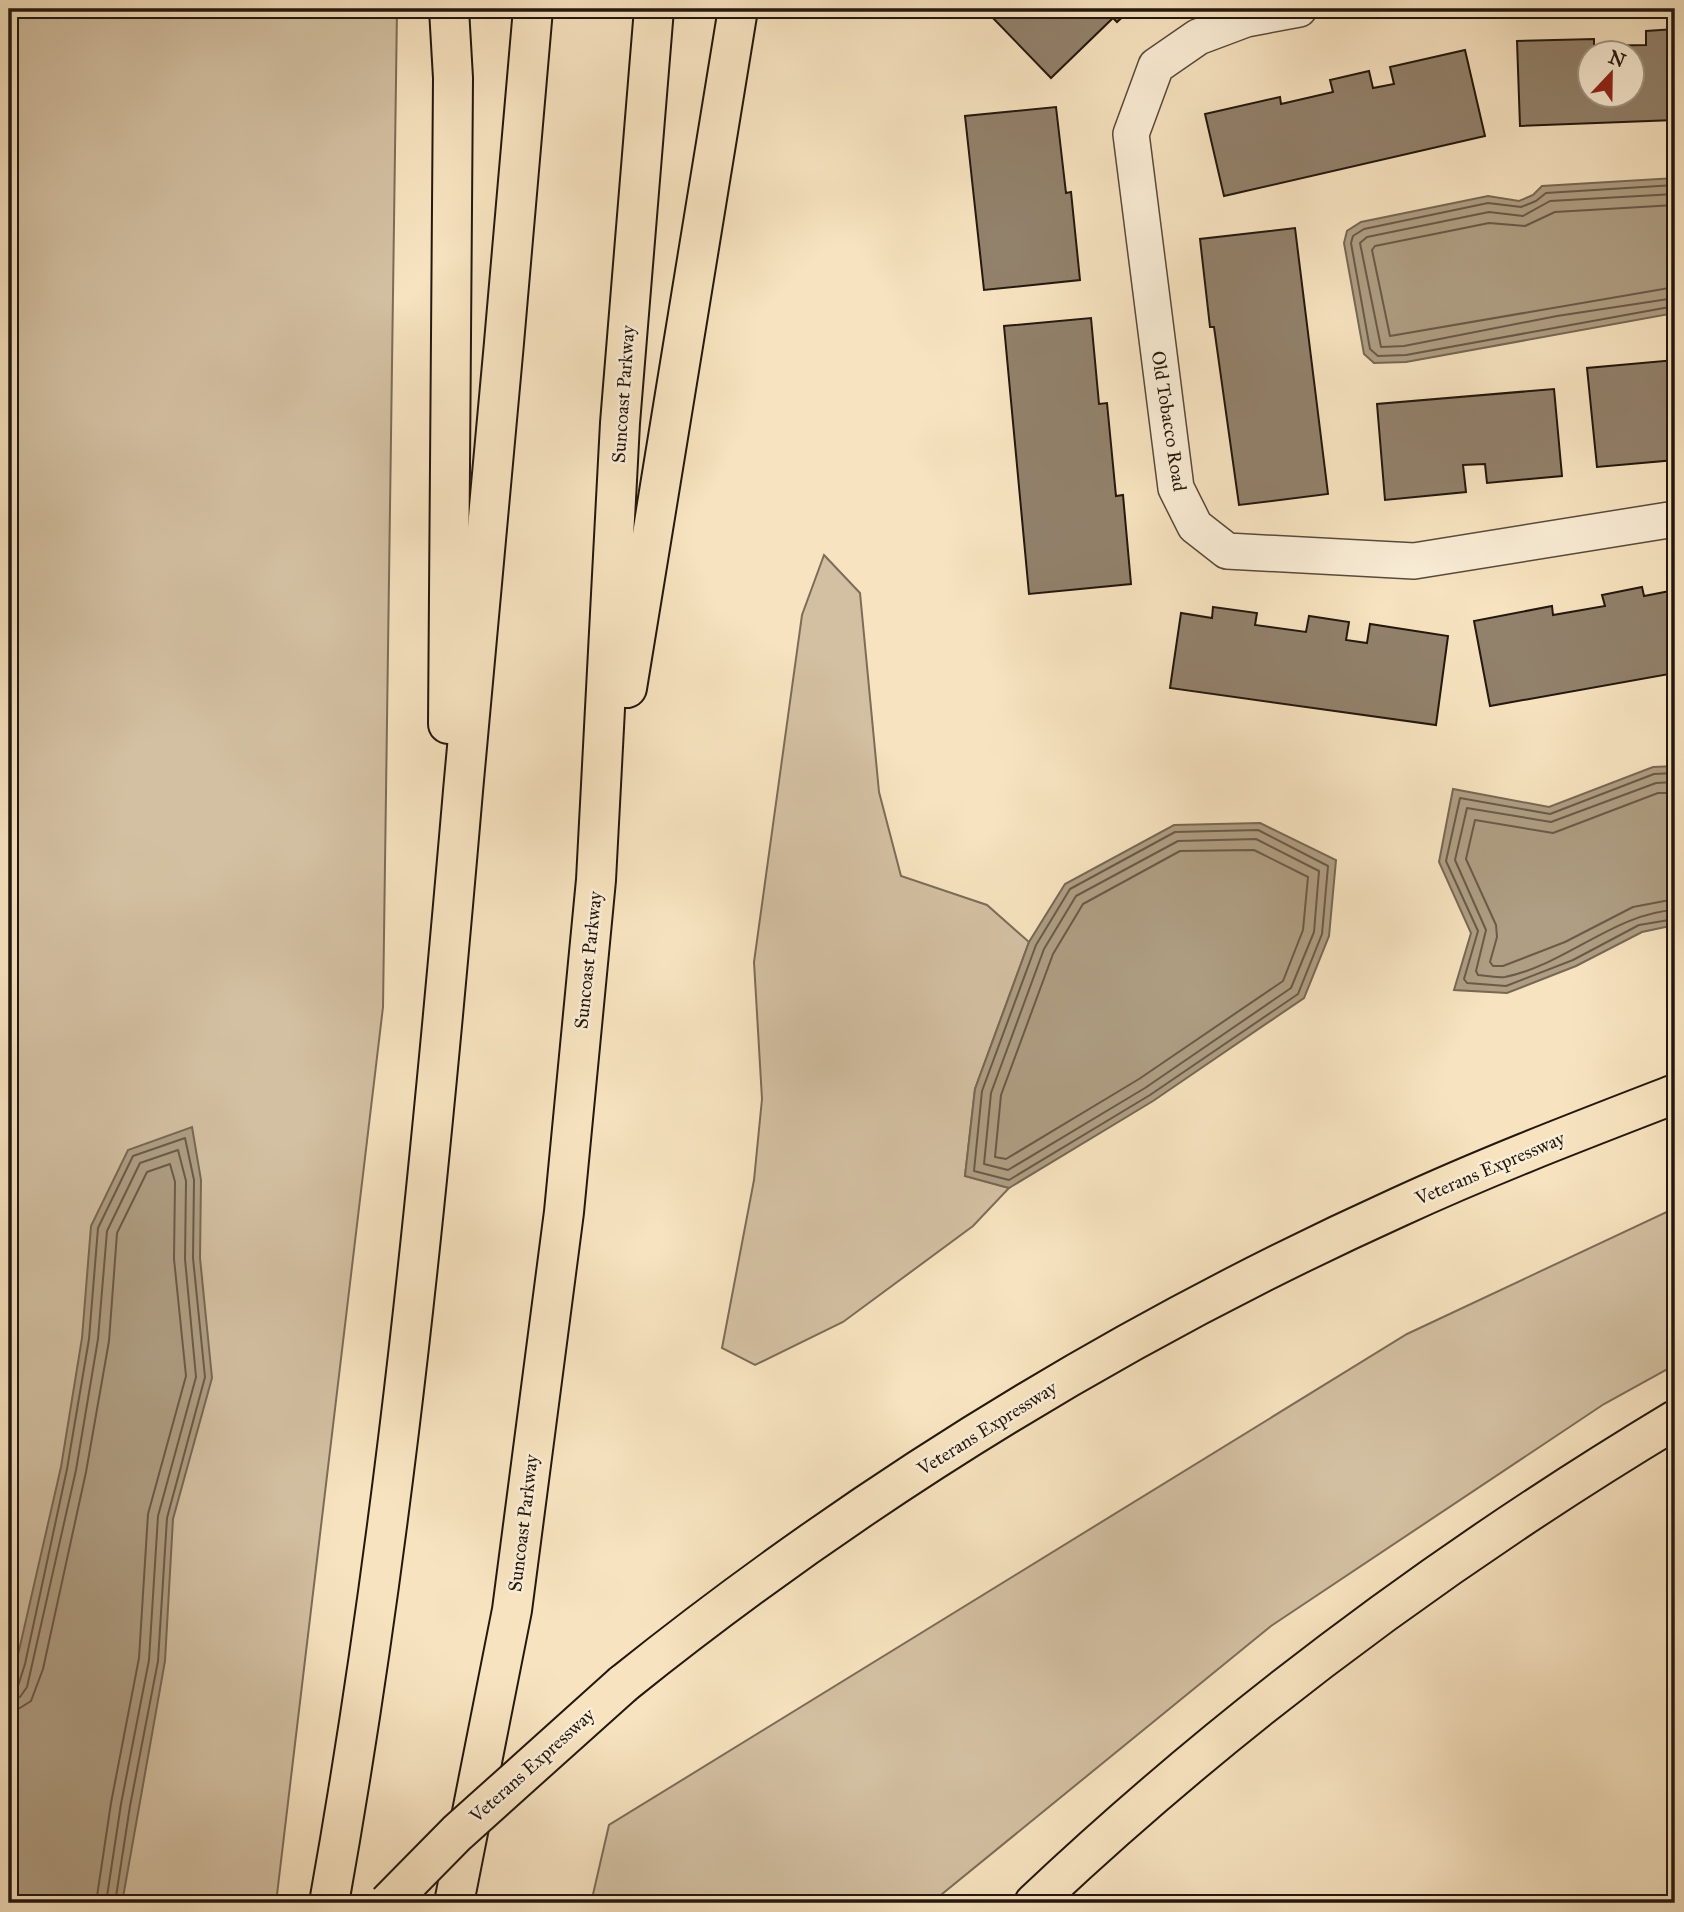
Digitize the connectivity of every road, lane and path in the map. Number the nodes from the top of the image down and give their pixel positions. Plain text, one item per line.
1 (449, 9) edge
2 (533, 9) edge
3 (654, 9) edge
4 (738, 9) edge
5 (1299, 9) edge
6 (1675, 519) edge
7 (596, 880) junction
8 (450, 958) junction
9 (1675, 1094) edge
10 (1675, 1420) edge
11 (329, 1903) edge
12 (388, 1903) edge
13 (454, 1903) edge
14 (1034, 1903) edge

1 - 8 highway
2 - 8 highway
3 - 7 highway, Suncoast Parkway
4 - 7 highway
5 - 6 street, Old Tobacco Road
7 - 13 highway, Suncoast Parkway
8 - 11 highway
9 - 12 highway, Veterans Expressway, bridge
10 - 14 highway

